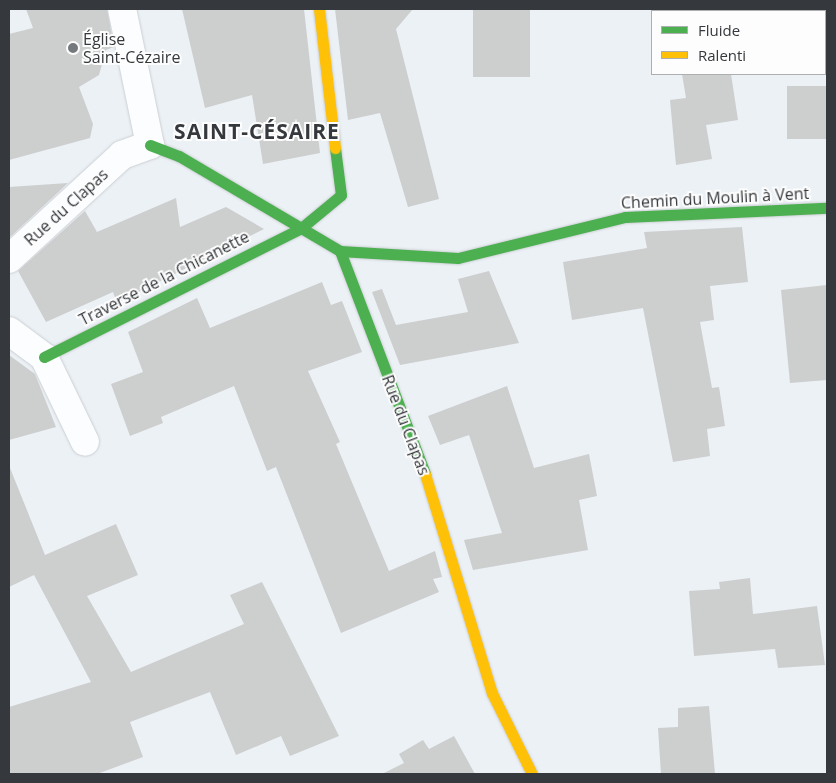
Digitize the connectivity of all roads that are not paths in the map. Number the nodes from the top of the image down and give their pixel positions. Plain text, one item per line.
1 (122, 9) edge
2 (319, 9) edge
3 (150, 145) junction
4 (827, 208) edge
5 (300, 229) junction
6 (340, 251) junction
7 (9, 259) edge
8 (9, 331) edge
9 (44, 357) junction
10 (84, 442) dead end
11 (532, 774) edge

1 - 3 street
2 - 5 street, Traverse de la Chicanette
3 - 5 street
3 - 7 street, Rue du Clapas
4 - 6 street, Chemin du Moulin à Vent
5 - 6 street
5 - 9 street, Traverse de la Chicanette
6 - 11 street, Rue du Clapas
8 - 9 street
9 - 10 street

